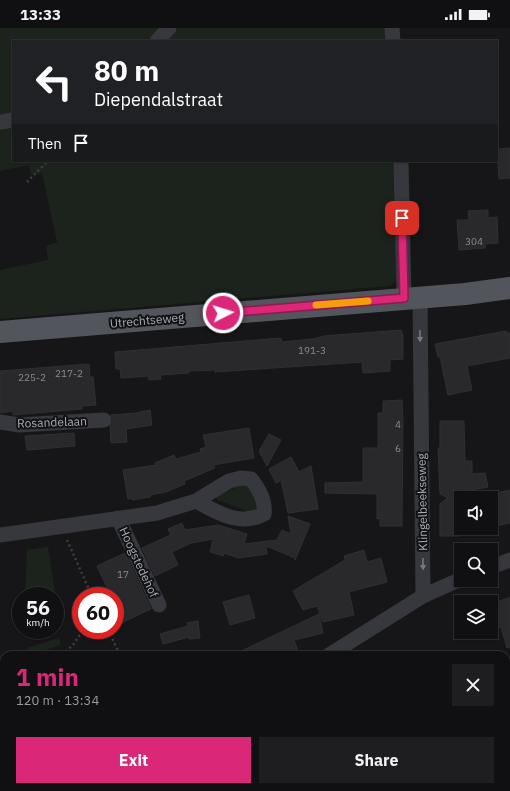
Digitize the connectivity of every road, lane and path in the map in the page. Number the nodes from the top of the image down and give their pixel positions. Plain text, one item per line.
1 (169, 28) edge
2 (392, 28) edge
3 (158, 40) edge
4 (393, 40) edge
5 (12, 120) edge
6 (0, 122) edge
7 (47, 162) edge
8 (401, 162) edge
9 (27, 182) dead end
10 (510, 288) edge
11 (412, 298) junction
12 (0, 332) edge
13 (104, 420) dead end
14 (0, 422) edge
15 (196, 501) dead end
16 (118, 518) junction
17 (61, 527) junction
18 (0, 535) edge
19 (510, 560) edge
20 (498, 564) edge
21 (454, 582) edge
22 (88, 587) edge
23 (424, 596) junction
24 (159, 605) dead end
25 (77, 639) edge
26 (112, 639) edge
27 (66, 651) edge
28 (118, 651) edge
29 (335, 651) edge

1 - 3 street
2 - 4 street
5 - 6 street
7 - 9 path
8 - 11 street, Klingelbeekseweg
10 - 11 main road, Utrechtseweg
11 - 12 main road, Utrechtseweg
11 -> 23 street, Klingelbeekseweg
13 - 14 street, Rosandelaan
15 - 16 street, Hoogstedehof
16 - 17 street, Hoogstedehof
16 - 24 street, Hoogstedehof
17 - 18 street, Hoogstedehof
17 - 22 path
19 - 20 street
21 - 23 street
23 - 29 street
25 - 27 path
26 - 28 path

